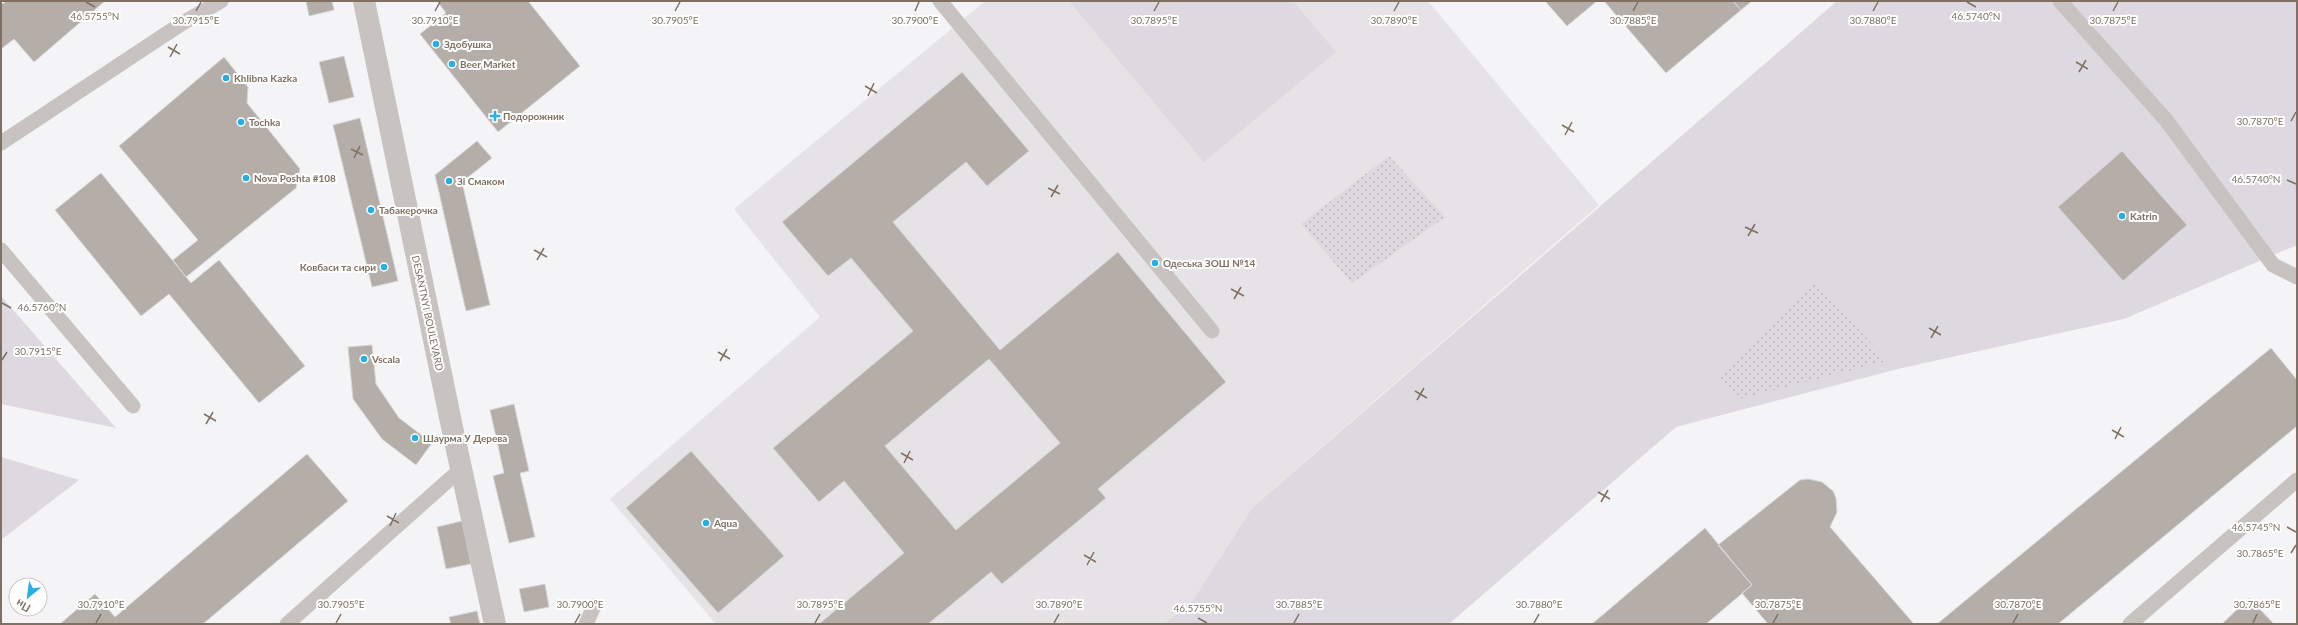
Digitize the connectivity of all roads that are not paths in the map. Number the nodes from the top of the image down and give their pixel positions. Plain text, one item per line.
1 (221, 1) edge
2 (364, 1) edge
3 (940, 1) edge
4 (2060, 1) edge
5 (1, 143) edge
6 (1, 250) edge
7 (2297, 277) edge
8 (1212, 331) dead end
9 (133, 406) dead end
10 (461, 469) junction
11 (2297, 480) edge
12 (594, 606) dead end
13 (287, 624) edge
14 (495, 624) edge
15 (586, 624) edge
16 (2130, 624) edge

1 - 5 lane
2 - 10 street, DESANTNYI BOULEVARD
3 - 8 lane
4 - 7 lane
6 - 9 lane
10 - 13 lane
10 - 14 street, DESANTNYI BOULEVARD
11 - 16 lane
12 - 15 lane

